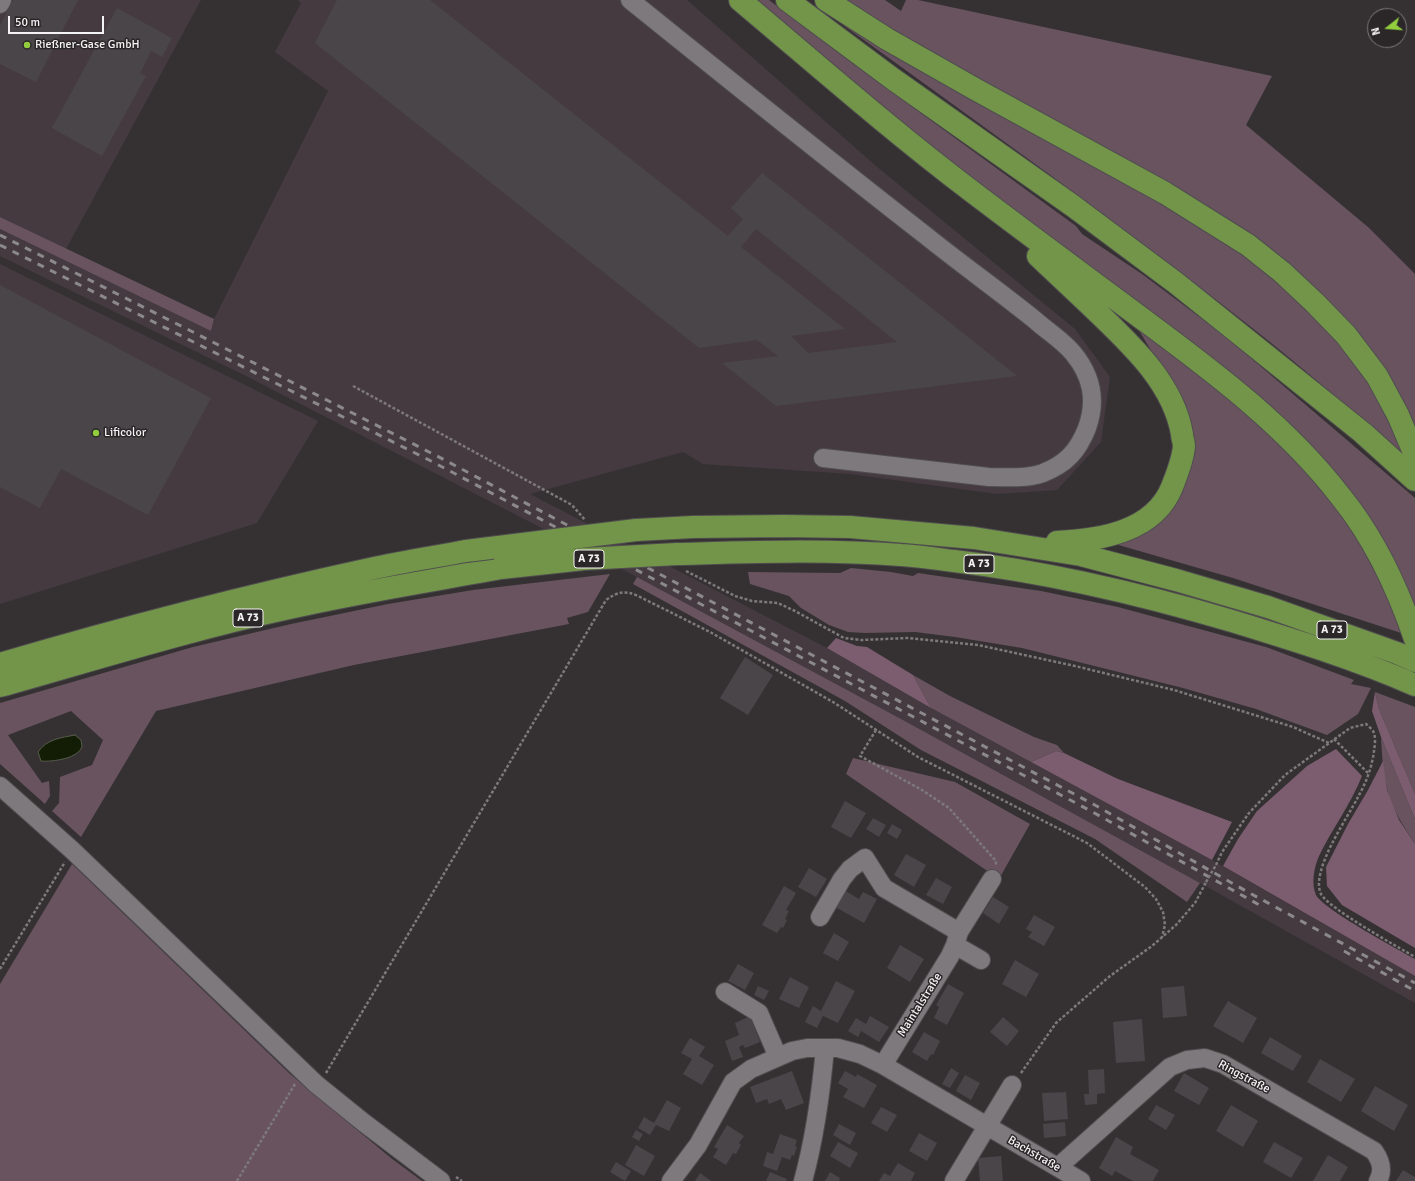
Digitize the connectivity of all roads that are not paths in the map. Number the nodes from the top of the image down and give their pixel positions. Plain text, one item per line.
1 (2, 0) edge
2 (630, 0) edge
3 (740, 0) edge
4 (787, 0) edge
5 (826, 0) edge
6 (0, 4) edge
7 (968, 189) junction
8 (1415, 455) edge
9 (822, 458) dead end
10 (1415, 480) edge
11 (1015, 545) junction
12 (1415, 639) edge
13 (1406, 657) edge
14 (0, 664) edge
15 (1406, 681) edge
16 (0, 686) edge
17 (0, 786) edge
18 (992, 879) road end
19 (820, 917) dead end
20 (957, 939) junction
21 (981, 960) dead end
22 (725, 992) dead end
23 (824, 1048) junction
24 (778, 1057) junction
25 (883, 1065) junction
26 (1012, 1085) road end
27 (987, 1127) junction
28 (1058, 1167) junction
29 (441, 1181) edge
30 (671, 1181) edge
31 (804, 1181) edge
32 (954, 1181) edge
33 (1081, 1181) edge
34 (1378, 1181) edge

1 - 6 street
2 - 9 street
3 - 7 highway
4 - 10 highway
5 - 8 highway
7 - 11 highway
7 - 12 highway
11 - 13 highway, A 73
11 - 14 highway, A 73, bridge
15 - 16 highway, A 73, bridge
17 - 29 street
18 - 20 street, Maintalstraße
19 - 20 street
20 - 21 street
20 - 25 street, Maintalstraße
22 - 24 street
23 - 24 street, Bachstraße
23 - 25 street, Bachstraße
23 - 31 street
24 - 30 street, Bachstraße
25 - 27 street, Bachstraße
26 - 27 street
27 - 28 street, Bachstraße
27 - 32 street
28 - 33 street, Bachstraße
28 - 34 street, Ringstraße

